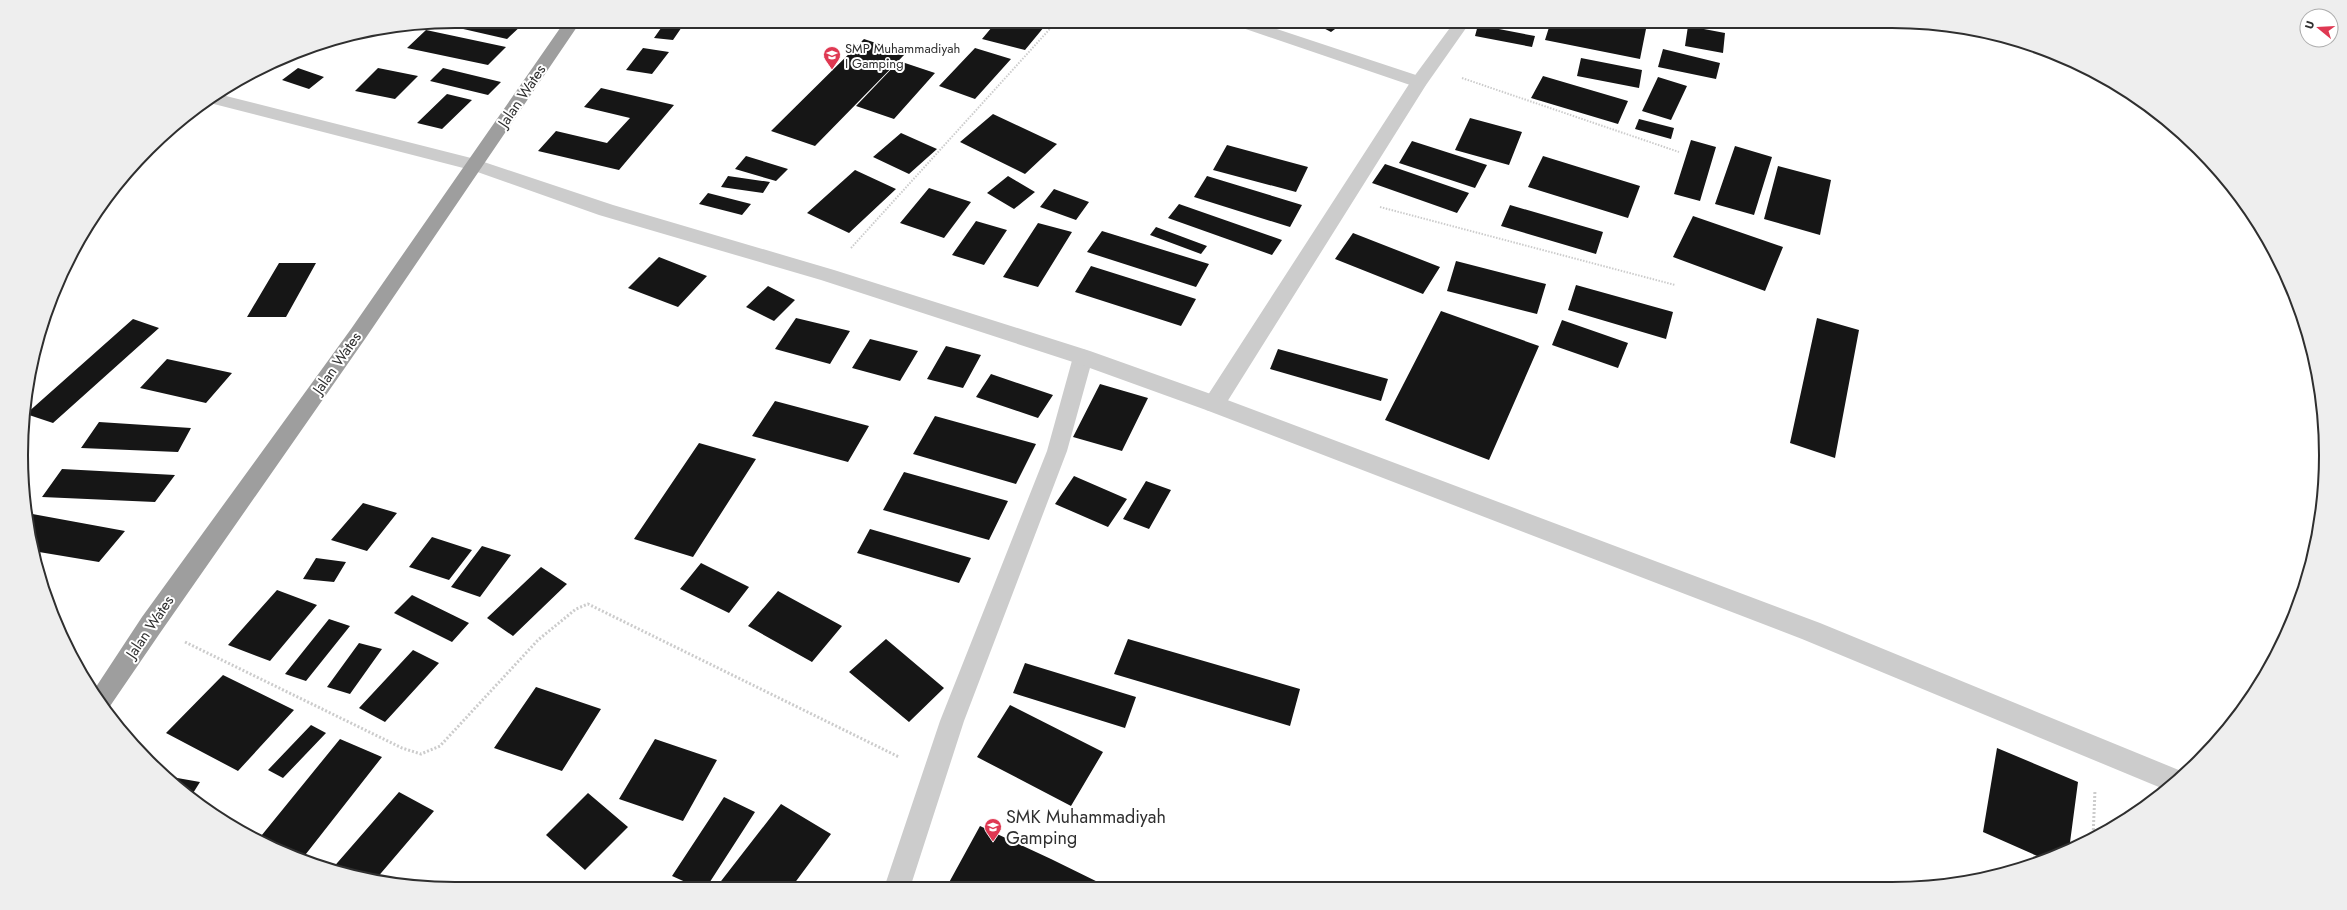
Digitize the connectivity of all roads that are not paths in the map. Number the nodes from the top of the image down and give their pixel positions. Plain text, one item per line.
1 (568, 28) edge
2 (1261, 28) edge
3 (1458, 28) edge
4 (1425, 75) junction
5 (219, 100) edge
6 (474, 165) junction
7 (1082, 357) junction
8 (1214, 404) junction
9 (104, 697) edge
10 (2170, 779) edge
11 (899, 882) edge

1 - 6 highway, Jalan Wates
2 - 4 lane
3 - 4 street
4 - 8 street
5 - 6 street
6 - 7 street
6 - 9 highway, Jalan Wates
7 - 8 street
7 - 11 lane
8 - 10 street

